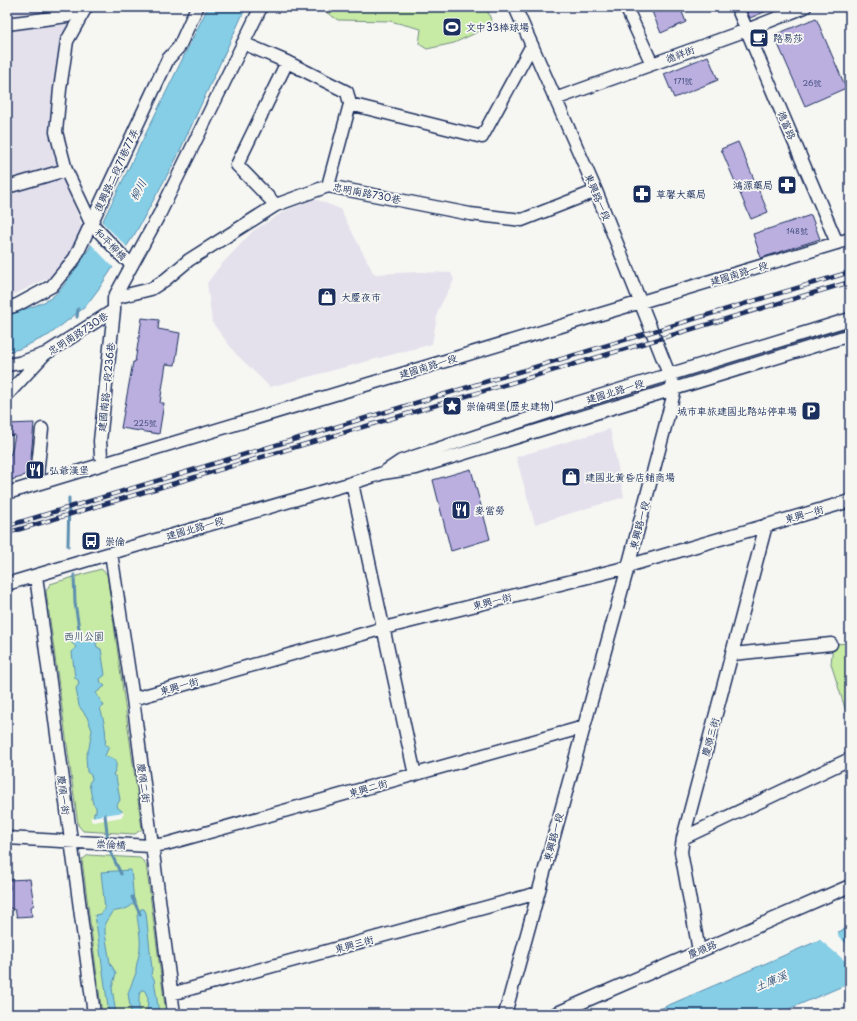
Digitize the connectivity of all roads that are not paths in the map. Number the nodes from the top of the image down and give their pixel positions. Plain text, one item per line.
1 (76, 7) edge
2 (86, 7) edge
3 (197, 7) edge
4 (261, 7) edge
5 (515, 7) edge
6 (626, 7) edge
7 (737, 7) edge
8 (805, 7) edge
9 (67, 16) junction
10 (7, 24) edge
11 (747, 30) junction
12 (67, 41) junction
13 (243, 43) junction
14 (532, 45) junction
15 (286, 62) junction
16 (652, 64) junction
17 (555, 99) junction
18 (350, 104) junction
19 (66, 170) junction
20 (328, 186) junction
21 (7, 187) edge
22 (596, 191) junction
23 (276, 205) junction
24 (92, 224) junction
25 (850, 239) edge
26 (837, 244) junction
27 (128, 261) junction
28 (641, 302) junction
29 (114, 304) junction
30 (7, 308) edge
31 (850, 319) edge
32 (850, 335) edge
33 (45, 354) junction
34 (7, 365) edge
35 (669, 375) junction
36 (675, 389) junction
37 (7, 395) edge
38 (42, 429) dead end
39 (104, 463) junction
40 (383, 473) junction
41 (352, 483) junction
42 (36, 484) junction
43 (7, 493) edge
44 (850, 501) edge
45 (766, 526) junction
46 (111, 552) junction
47 (628, 567) junction
48 (36, 576) junction
49 (7, 584) edge
50 (384, 628) junction
51 (831, 644) dead end
52 (733, 654) junction
53 (133, 699) junction
54 (584, 727) junction
55 (850, 759) edge
56 (415, 774) junction
57 (7, 838) edge
58 (683, 838) junction
59 (71, 842) junction
60 (152, 846) junction
61 (850, 886) edge
62 (538, 893) junction
63 (699, 951) junction
64 (171, 994) junction
65 (94, 1014) edge
66 (174, 1014) edge
67 (505, 1014) edge
68 (555, 1014) edge

1 - 9 street
2 - 12 street
3 - 24 street, 復興路二段71巷77弄
4 - 13 street, 忠明南路730巷
5 - 14 street, 東興路一段
6 - 16 street
7 - 11 street, 德富路
8 - 11 street, 德祥街
9 - 10 street
9 - 12 street
11 - 16 street, 德祥街
11 - 26 street, 德富路
12 - 19 street, 和平柳橋
13 - 15 street
13 - 27 street, 忠明南路730巷
14 - 17 street, 東興路一段
14 - 18 street
15 - 18 street
15 - 23 street
16 - 17 street, 德祥街
17 - 22 street, 東興路一段
18 - 20 street
19 - 21 street
19 - 24 street, 和平柳橋
20 - 22 street, 忠明南路730巷
20 - 23 street, 忠明南路730巷
22 - 28 street, 東興路一段
23 - 29 street, 忠明南路730巷
24 - 27 street, 和平柳橋
24 - 30 street, 復興路二段71巷77弄
25 - 26 street, 建國南路一段
26 - 28 street, 建國南路一段
27 - 29 street, 忠明南路730巷
28 - 35 street, 東興路一段
28 - 39 street, 建國南路一段
29 - 33 street, 忠明南路730巷
29 - 39 street, 建國南路一段236巷
31 - 35 street, 建國北路一段
32 - 36 street, 建國北路一段
33 - 34 street, 忠明南路730巷
33 - 37 street
35 - 36 street, 東興路一段
35 - 40 street, 建國北路一段
36 - 40 street, 建國北路一段
36 - 47 street, 東興路一段
38 - 42 street
39 - 42 street, 建國南路一段
40 - 41 street, 建國北路一段
41 - 46 street, 建國北路一段
41 - 50 street
42 - 43 street, 建國南路一段
44 - 45 street, 東興一街
45 - 47 street, 東興一街
45 - 52 street, 慶順三街
46 - 48 street, 建國北路一段
46 - 53 street, 慶順二街
47 - 50 street, 東興一街
47 - 54 street, 東興路一段
48 - 49 street, 建國北路一段
48 - 59 street, 慶順一街
50 - 53 street, 東興一街
50 - 56 street
51 - 52 street
52 - 58 street, 慶順三街
53 - 60 street, 慶順二街
54 - 56 street, 東興二街
54 - 62 street, 東興路一段
55 - 58 street
56 - 60 street, 東興二街
57 - 59 street
58 - 63 street, 慶順三街
59 - 60 street, 崇倫橋
59 - 65 street, 慶順一街
60 - 64 street, 慶順二街
61 - 63 street, 慶順路
62 - 64 street, 東興三街
62 - 67 street, 東興路一段
63 - 68 street, 慶順路
64 - 66 street, 慶順二街

